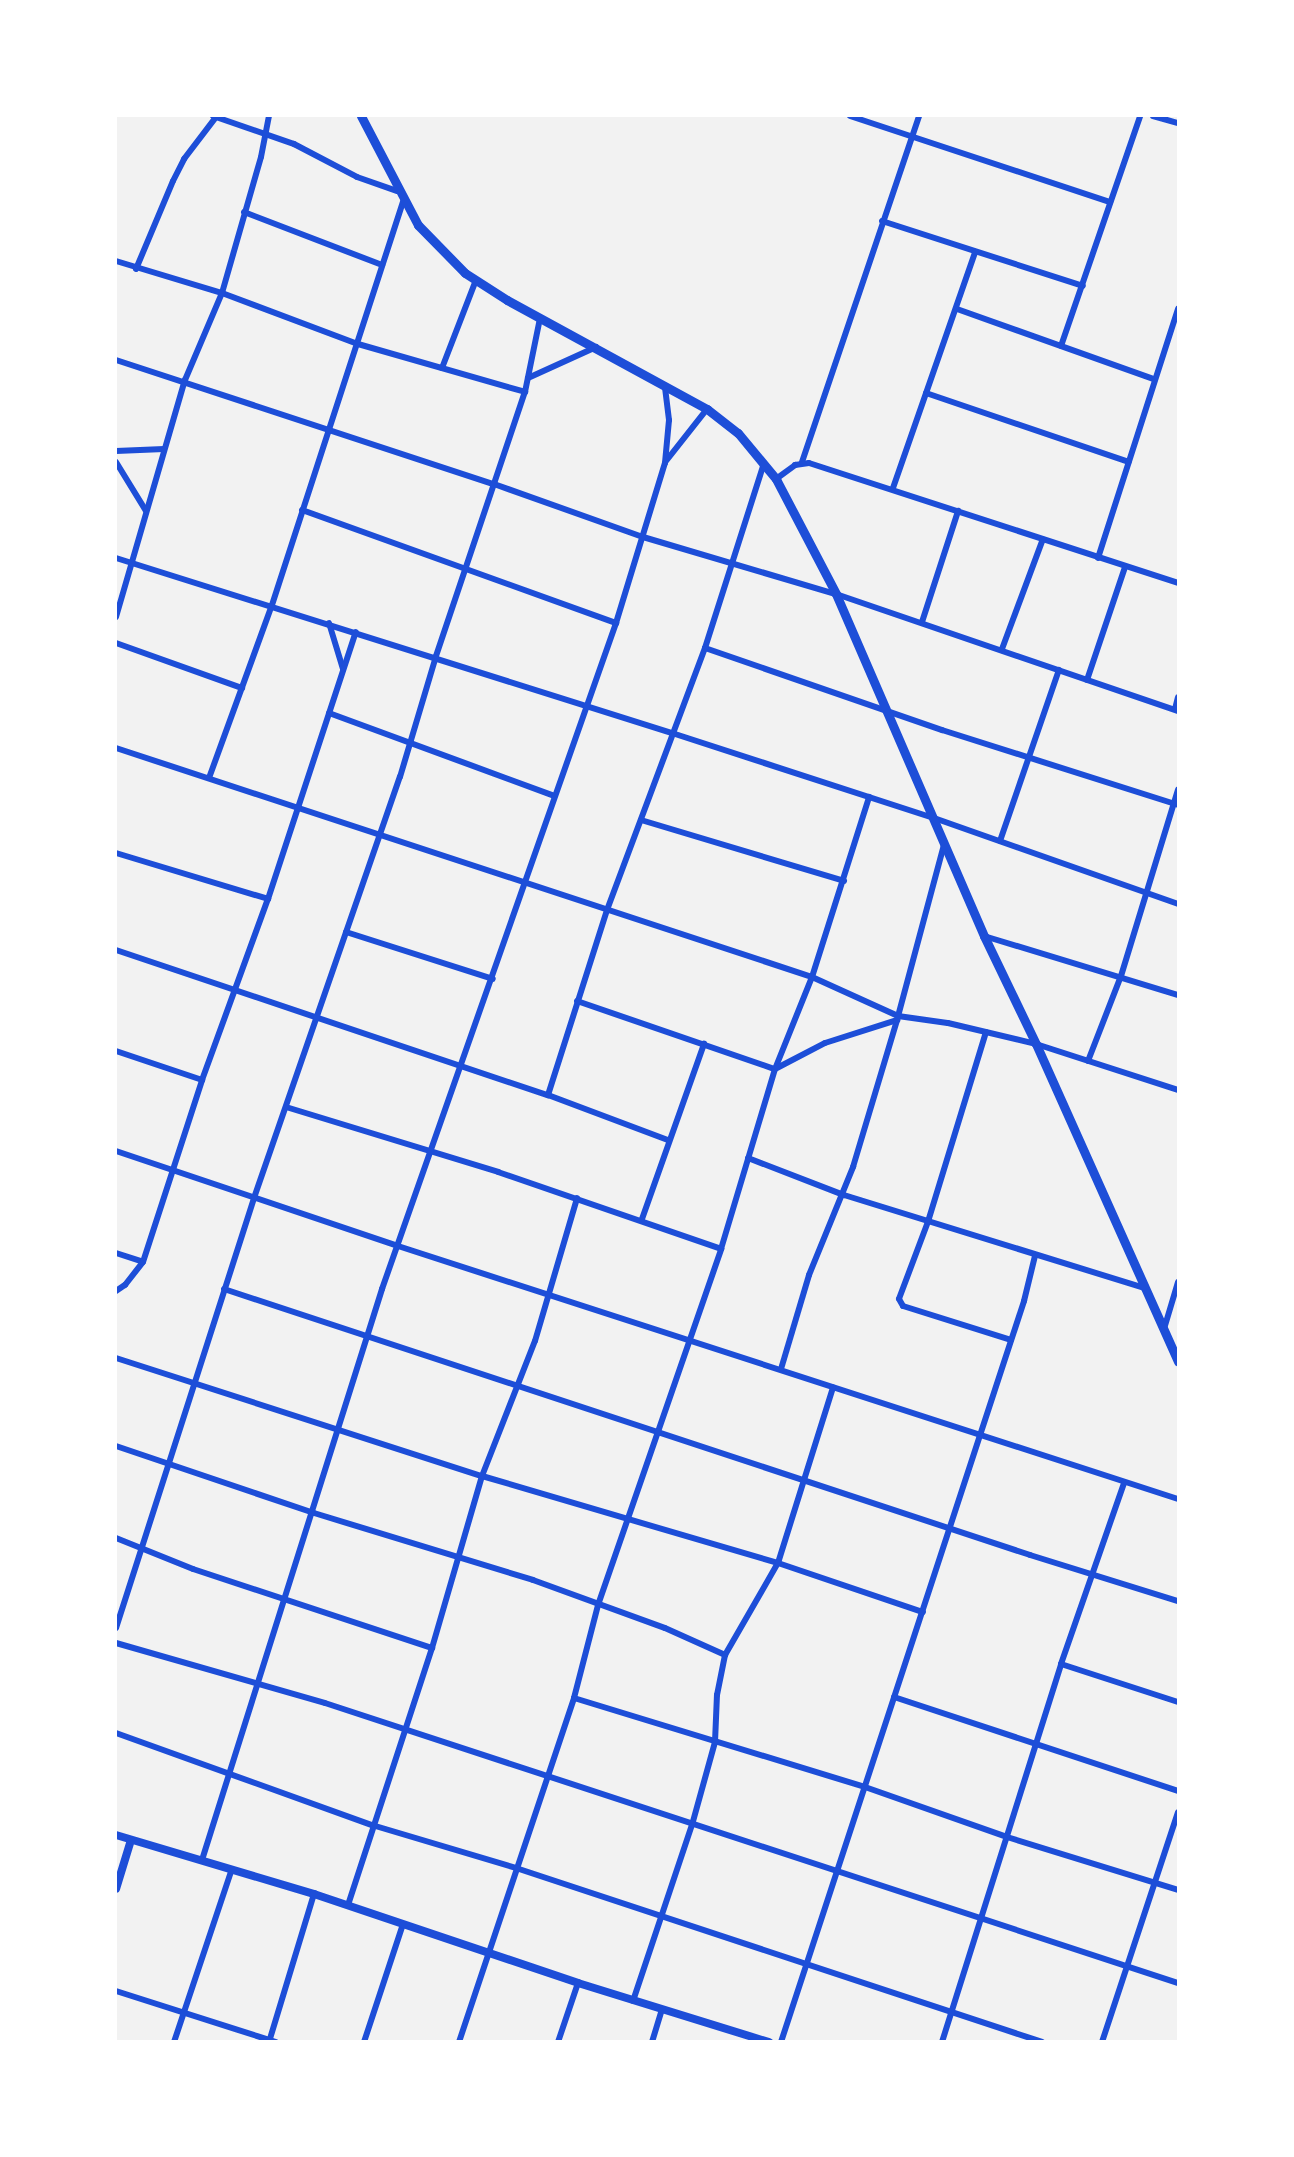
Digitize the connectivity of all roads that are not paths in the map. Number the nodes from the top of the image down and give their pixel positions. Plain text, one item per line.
1 (214, 116) edge
2 (269, 116) edge
3 (361, 116) edge
4 (850, 116) edge
5 (919, 116) edge
6 (1140, 116) edge
7 (1153, 116) edge
8 (1178, 123) edge
9 (265, 133) junction
10 (911, 138) junction
11 (397, 191) junction
12 (403, 201) junction
13 (1110, 202) junction
14 (244, 212) junction
15 (883, 221) junction
16 (975, 252) junction
17 (116, 261) edge
18 (382, 265) junction
19 (136, 269) junction
20 (476, 280) junction
21 (1083, 286) junction
22 (222, 293) junction
23 (957, 309) junction
24 (1178, 314) edge
25 (540, 318) junction
26 (358, 344) junction
27 (1061, 346) junction
28 (596, 347) junction
29 (116, 360) edge
30 (442, 368) junction
31 (528, 378) junction
32 (1154, 379) junction
33 (185, 380) junction
34 (665, 385) junction
35 (525, 391) junction
36 (926, 393) junction
37 (706, 409) junction
38 (330, 429) junction
39 (163, 449) junction
40 (116, 451) edge
41 (116, 462) edge
42 (802, 462) junction
43 (1129, 462) junction
44 (665, 463) junction
45 (764, 463) junction
46 (776, 479) junction
47 (494, 484) junction
48 (893, 488) junction
49 (302, 510) junction
50 (146, 511) junction
51 (958, 511) junction
52 (643, 537) junction
53 (1043, 539) junction
54 (116, 558) edge
55 (1098, 558) junction
56 (131, 564) junction
57 (732, 564) junction
58 (1125, 567) junction
59 (465, 569) junction
60 (1178, 583) edge
61 (836, 594) junction
62 (272, 605) junction
63 (116, 617) edge
64 (922, 622) junction
65 (329, 623) junction
66 (616, 623) junction
67 (356, 632) junction
68 (116, 643) edge
69 (705, 648) junction
70 (1002, 649) junction
71 (436, 656) junction
72 (1059, 670) junction
73 (343, 671) junction
74 (1087, 680) junction
75 (242, 688) junction
76 (1178, 697) edge
77 (589, 706) junction
78 (1177, 710) edge
79 (888, 711) junction
80 (329, 713) junction
81 (673, 733) junction
82 (411, 744) junction
83 (116, 748) edge
84 (1028, 757) junction
85 (209, 778) junction
86 (1178, 790) edge
87 (554, 796) junction
88 (869, 797) junction
89 (1176, 804) edge
90 (297, 808) junction
91 (934, 818) junction
92 (641, 820) junction
93 (379, 837) junction
94 (1000, 841) junction
95 (945, 843) junction
96 (116, 853) edge
97 (844, 881) junction
98 (524, 884) junction
99 (1146, 892) junction
100 (268, 899) junction
101 (1178, 904) edge
102 (607, 910) junction
103 (346, 932) junction
104 (984, 936) junction
105 (116, 950) edge
106 (1121, 975) junction
107 (812, 977) junction
108 (493, 979) junction
109 (232, 991) junction
110 (1178, 995) edge
111 (577, 1001) junction
112 (898, 1018) junction
113 (318, 1019) junction
114 (986, 1032) junction
115 (704, 1044) junction
116 (1036, 1044) junction
117 (116, 1051) edge
118 (1088, 1061) junction
119 (462, 1066) junction
120 (775, 1069) junction
121 (202, 1080) junction
122 (1178, 1090) edge
123 (548, 1095) junction
124 (286, 1107) junction
125 (668, 1140) junction
126 (116, 1151) edge
127 (431, 1152) junction
128 (748, 1158) junction
129 (172, 1170) junction
130 (844, 1195) junction
131 (254, 1198) junction
132 (577, 1198) junction
133 (642, 1219) junction
134 (929, 1220) junction
135 (398, 1246) junction
136 (721, 1249) junction
137 (116, 1253) edge
138 (1035, 1256) junction
139 (143, 1262) junction
140 (1178, 1282) edge
141 (1146, 1288) junction
142 (224, 1289) junction
143 (116, 1291) edge
144 (550, 1294) junction
145 (1164, 1329) junction
146 (368, 1336) junction
147 (690, 1340) junction
148 (1011, 1340) junction
149 (116, 1358) edge
150 (1178, 1358) edge
151 (781, 1369) junction
152 (195, 1384) junction
153 (518, 1386) junction
154 (833, 1387) junction
155 (340, 1431) junction
156 (656, 1432) junction
157 (979, 1435) junction
158 (116, 1446) edge
159 (169, 1464) junction
160 (482, 1476) junction
161 (804, 1481) junction
162 (1124, 1483) junction
163 (1178, 1499) edge
164 (314, 1513) junction
165 (629, 1519) junction
166 (950, 1527) junction
167 (116, 1538) edge
168 (142, 1546) junction
169 (457, 1556) junction
170 (778, 1563) junction
171 (1092, 1575) junction
172 (282, 1600) junction
173 (1178, 1601) edge
174 (598, 1605) junction
175 (923, 1612) junction
176 (116, 1628) edge
177 (116, 1643) edge
178 (432, 1648) junction
179 (725, 1656) junction
180 (1061, 1664) junction
181 (256, 1682) junction
182 (894, 1697) junction
183 (574, 1698) junction
184 (1178, 1702) edge
185 (405, 1731) junction
186 (116, 1733) edge
187 (715, 1742) junction
188 (1037, 1743) junction
189 (231, 1772) junction
190 (548, 1777) junction
191 (865, 1787) junction
192 (1178, 1791) edge
193 (1178, 1812) edge
194 (372, 1825) junction
195 (692, 1825) junction
196 (116, 1835) edge
197 (1007, 1837) junction
198 (131, 1840) junction
199 (202, 1860) junction
200 (516, 1868) junction
201 (232, 1869) junction
202 (838, 1872) junction
203 (1155, 1883) junction
204 (116, 1889) edge
205 (1178, 1890) edge
206 (314, 1894) junction
207 (348, 1905) junction
208 (661, 1917) junction
209 (980, 1920) junction
210 (403, 1924) junction
211 (490, 1952) junction
212 (807, 1963) junction
213 (1127, 1967) junction
214 (578, 1983) junction
215 (1178, 1983) edge
216 (116, 1991) edge
217 (633, 2001) junction
218 (662, 2010) junction
219 (952, 2011) junction
220 (183, 2014) junction
221 (752, 2039) edge
222 (271, 2041) edge
223 (174, 2042) edge
224 (364, 2042) edge
225 (459, 2042) edge
226 (558, 2042) edge
227 (652, 2042) edge
228 (769, 2042) edge
229 (781, 2042) edge
230 (942, 2042) edge
231 (1042, 2042) edge
232 (1102, 2042) edge

1 - 9 street
1 - 19 street
2 - 9 street
3 - 11 main road
4 - 10 street
5 - 10 street
6 - 13 street
7 - 8 street
9 - 11 street
9 - 14 street
10 - 13 street
10 - 15 street
11 - 12 main road
12 - 18 street
12 - 20 main road
13 - 21 street
14 - 18 street
14 - 22 street
15 - 16 street
15 - 42 street
16 - 21 street
16 - 23 street
17 - 19 street
18 - 26 street
19 - 22 street
20 - 25 main road
20 - 30 street
21 - 27 street
22 - 26 street
22 - 33 street
23 - 27 street
23 - 36 street
24 - 32 street
25 - 28 main road
25 - 31 street
26 - 30 street
26 - 38 street
27 - 32 street
28 - 31 street
28 - 34 main road
29 - 33 street
30 - 35 street
31 - 35 street
32 - 43 street
33 - 38 street
33 - 39 street
34 - 37 main road
34 - 44 street
35 - 47 street
36 - 43 street
36 - 48 street
37 - 44 street
37 - 45 main road
38 - 47 street
38 - 49 street
39 - 40 street
39 - 50 street
41 - 50 street
42 - 46 street
42 - 48 street
43 - 55 street
44 - 52 street
45 - 46 main road
45 - 57 street
46 - 61 main road
47 - 52 street
47 - 59 street
48 - 51 street
49 - 59 street
49 - 62 street
50 - 56 street
51 - 53 street
51 - 64 street
52 - 57 street
52 - 66 street
53 - 55 street
53 - 70 street
54 - 56 street
55 - 58 street
56 - 62 street
56 - 63 street
57 - 61 street
57 - 69 street
58 - 60 street
58 - 74 street
59 - 66 street
59 - 71 street
61 - 64 street
61 - 79 main road
62 - 65 street
62 - 75 street
64 - 70 street
65 - 67 street
65 - 73 street
66 - 77 street
67 - 71 street
67 - 73 street
68 - 75 street
69 - 79 street
69 - 81 street
70 - 72 street
71 - 77 street
71 - 82 street
72 - 74 street
72 - 84 street
73 - 80 street
74 - 78 street
75 - 85 street
76 - 78 street
77 - 81 street
77 - 87 street
79 - 84 street
79 - 91 main road
80 - 82 street
80 - 90 street
81 - 88 street
81 - 92 street
82 - 87 street
82 - 93 street
83 - 85 street
84 - 89 street
84 - 94 street
85 - 90 street
86 - 89 street
87 - 98 street
88 - 91 street
88 - 97 street
89 - 99 street
90 - 93 street
90 - 100 street
91 - 94 street
91 - 95 main road
92 - 97 street
92 - 102 street
93 - 98 street
93 - 103 street
94 - 99 street
95 - 104 main road
95 - 112 street
96 - 100 street
97 - 107 street
98 - 102 street
98 - 108 street
99 - 101 street
99 - 106 street
100 - 109 street
102 - 107 street
102 - 111 street
103 - 108 street
103 - 113 street
104 - 106 street
104 - 116 main road
105 - 109 street
106 - 110 street
106 - 118 street
107 - 112 street
107 - 120 street
108 - 119 street
109 - 113 street
109 - 121 street
111 - 115 street
111 - 123 street
112 - 114 street
112 - 120 street
112 - 130 street
113 - 119 street
113 - 124 street
114 - 116 street
114 - 134 street
115 - 120 street
115 - 125 street
116 - 118 street
116 - 141 main road
117 - 121 street
118 - 122 street
119 - 123 street
119 - 127 street
120 - 128 street
121 - 129 street
123 - 125 street
124 - 127 street
124 - 131 street
125 - 133 street
126 - 129 street
127 - 132 street
127 - 135 street
128 - 130 street
128 - 136 street
129 - 131 street
129 - 139 street
130 - 134 street
130 - 151 street
131 - 135 street
131 - 142 street
132 - 133 street
132 - 144 street
133 - 136 street
134 - 138 street
134 - 148 street
135 - 144 street
135 - 146 street
136 - 147 street
137 - 139 street
138 - 141 street
138 - 148 street
139 - 143 street
140 - 145 street
141 - 145 main road
142 - 146 street
142 - 152 street
144 - 147 street
144 - 153 street
145 - 150 main road
146 - 153 street
146 - 155 street
147 - 151 street
147 - 156 street
148 - 157 street
149 - 152 street
151 - 154 street
152 - 155 street
152 - 159 street
153 - 156 street
153 - 160 street
154 - 157 street
154 - 161 street
155 - 160 street
155 - 164 street
156 - 161 street
156 - 165 street
157 - 162 street
157 - 166 street
158 - 159 street
159 - 164 street
159 - 168 street
160 - 165 street
160 - 169 street
161 - 166 street
161 - 170 street
162 - 163 street
162 - 171 street
164 - 169 street
164 - 172 street
165 - 170 street
165 - 174 street
166 - 171 street
166 - 175 street
167 - 168 street
168 - 172 street
168 - 176 street
169 - 174 street
169 - 178 street
170 - 175 street
170 - 179 street
171 - 173 street
171 - 180 street
172 - 178 street
172 - 181 street
174 - 179 street
174 - 183 street
175 - 182 street
177 - 181 street
178 - 185 street
179 - 187 street
180 - 184 street
180 - 188 street
181 - 185 street
181 - 189 street
182 - 188 street
182 - 191 street
183 - 187 street
183 - 190 street
185 - 190 street
185 - 194 street
186 - 189 street
187 - 191 street
187 - 195 street
188 - 192 street
188 - 197 street
189 - 194 street
189 - 199 street
190 - 195 street
190 - 200 street
191 - 197 street
191 - 202 street
193 - 203 street
194 - 200 street
194 - 207 street
195 - 202 street
195 - 208 street
196 - 198 street
197 - 203 street
197 - 209 street
198 - 199 street
198 - 204 street
199 - 201 street
200 - 208 street
200 - 211 street
201 - 206 street
201 - 220 street
202 - 209 street
202 - 212 street
203 - 205 street
203 - 213 street
206 - 207 street
206 - 222 street
207 - 210 street
208 - 212 street
208 - 217 street
209 - 213 street
209 - 219 street
210 - 211 street
210 - 224 street
211 - 214 street
211 - 225 street
212 - 219 street
212 - 229 street
213 - 215 street
213 - 232 street
214 - 217 street
214 - 226 street
216 - 220 street
217 - 218 street
218 - 221 street
218 - 227 street
219 - 230 street
219 - 231 street
220 - 222 street
220 - 223 street
221 - 228 street

